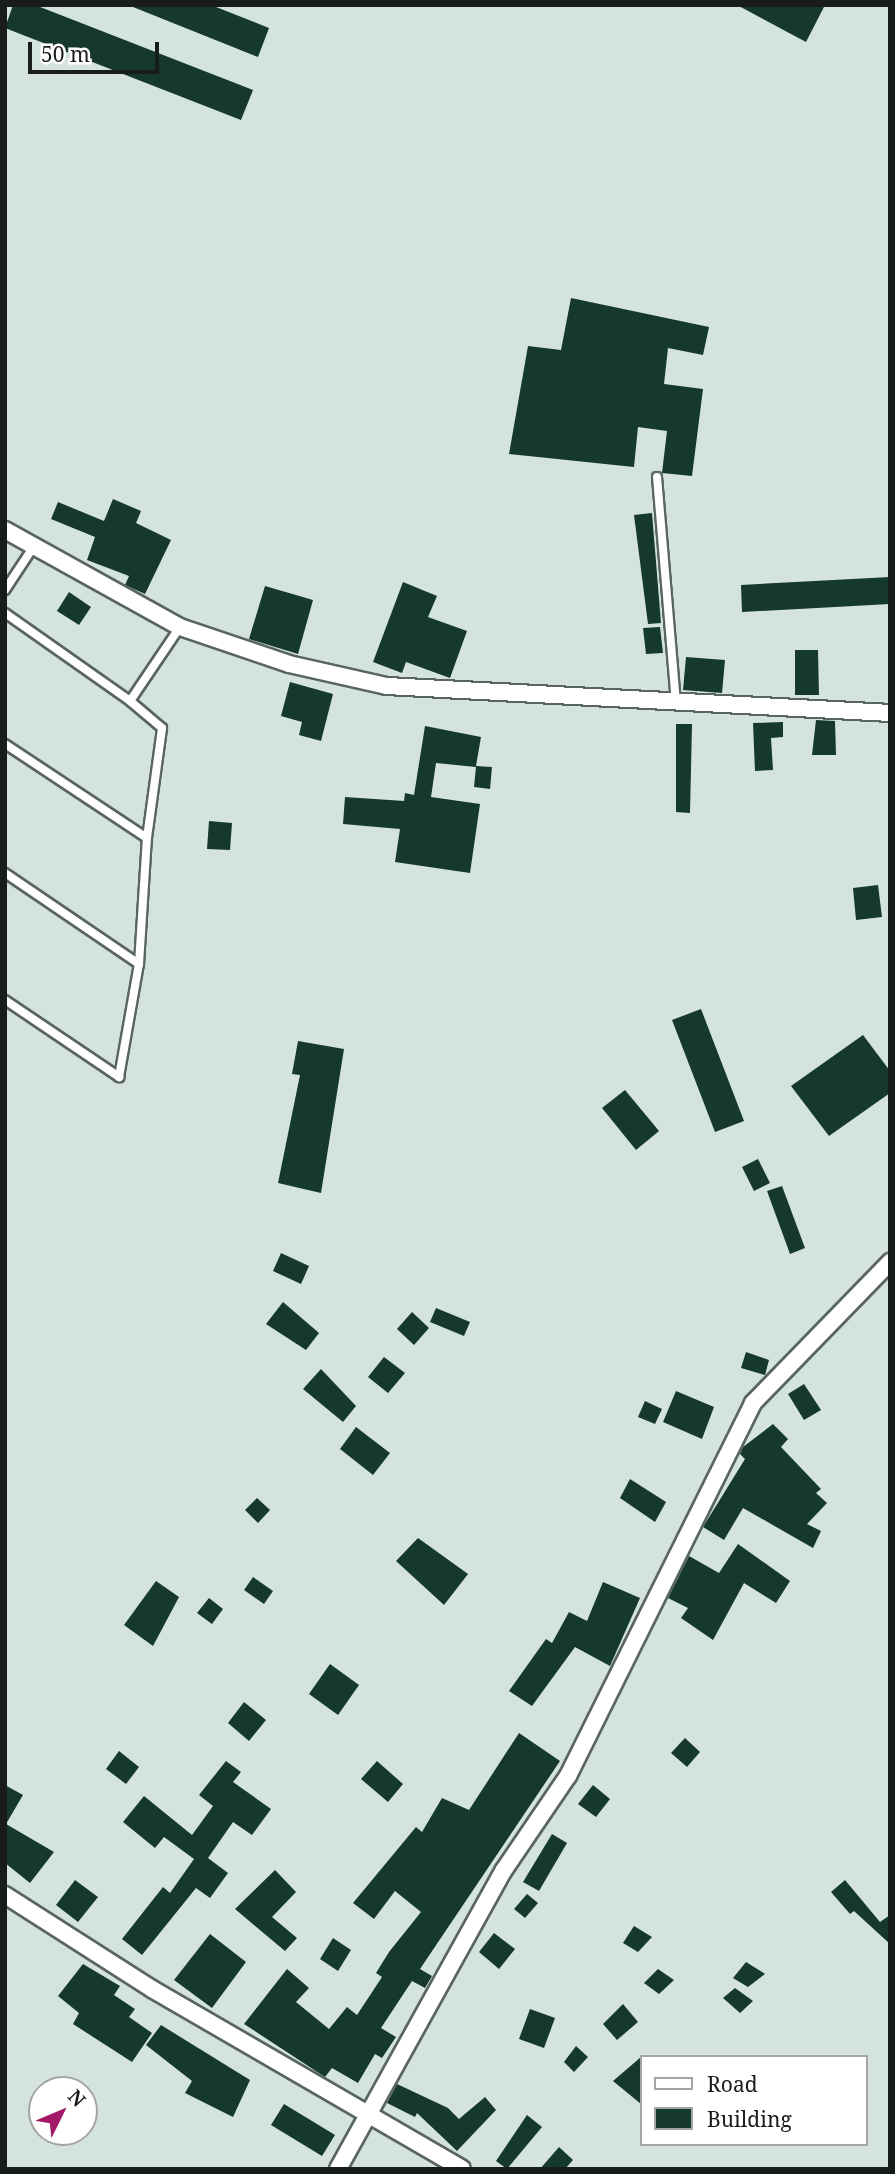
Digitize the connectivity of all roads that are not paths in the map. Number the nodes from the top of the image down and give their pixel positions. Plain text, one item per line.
1 (657, 477) dead end
2 (5, 530) edge
3 (32, 548) junction
4 (5, 590) edge
5 (5, 613) edge
6 (180, 628) junction
7 (130, 701) junction
8 (676, 704) junction
9 (890, 713) edge
10 (5, 744) edge
11 (147, 838) junction
12 (5, 873) edge
13 (139, 964) junction
14 (5, 1000) edge
15 (890, 1262) edge
16 (5, 1895) edge
17 (366, 2113) junction
18 (338, 2169) edge
19 (462, 2169) edge

1 - 8 lane
2 - 3 street
3 - 4 lane
3 - 6 street
5 - 7 lane
6 - 7 lane
6 - 8 street
7 - 11 lane
8 - 9 street
10 - 11 lane
11 - 13 lane
12 - 13 lane
13 - 14 lane
15 - 17 street
16 - 17 street
17 - 18 street
17 - 19 street

